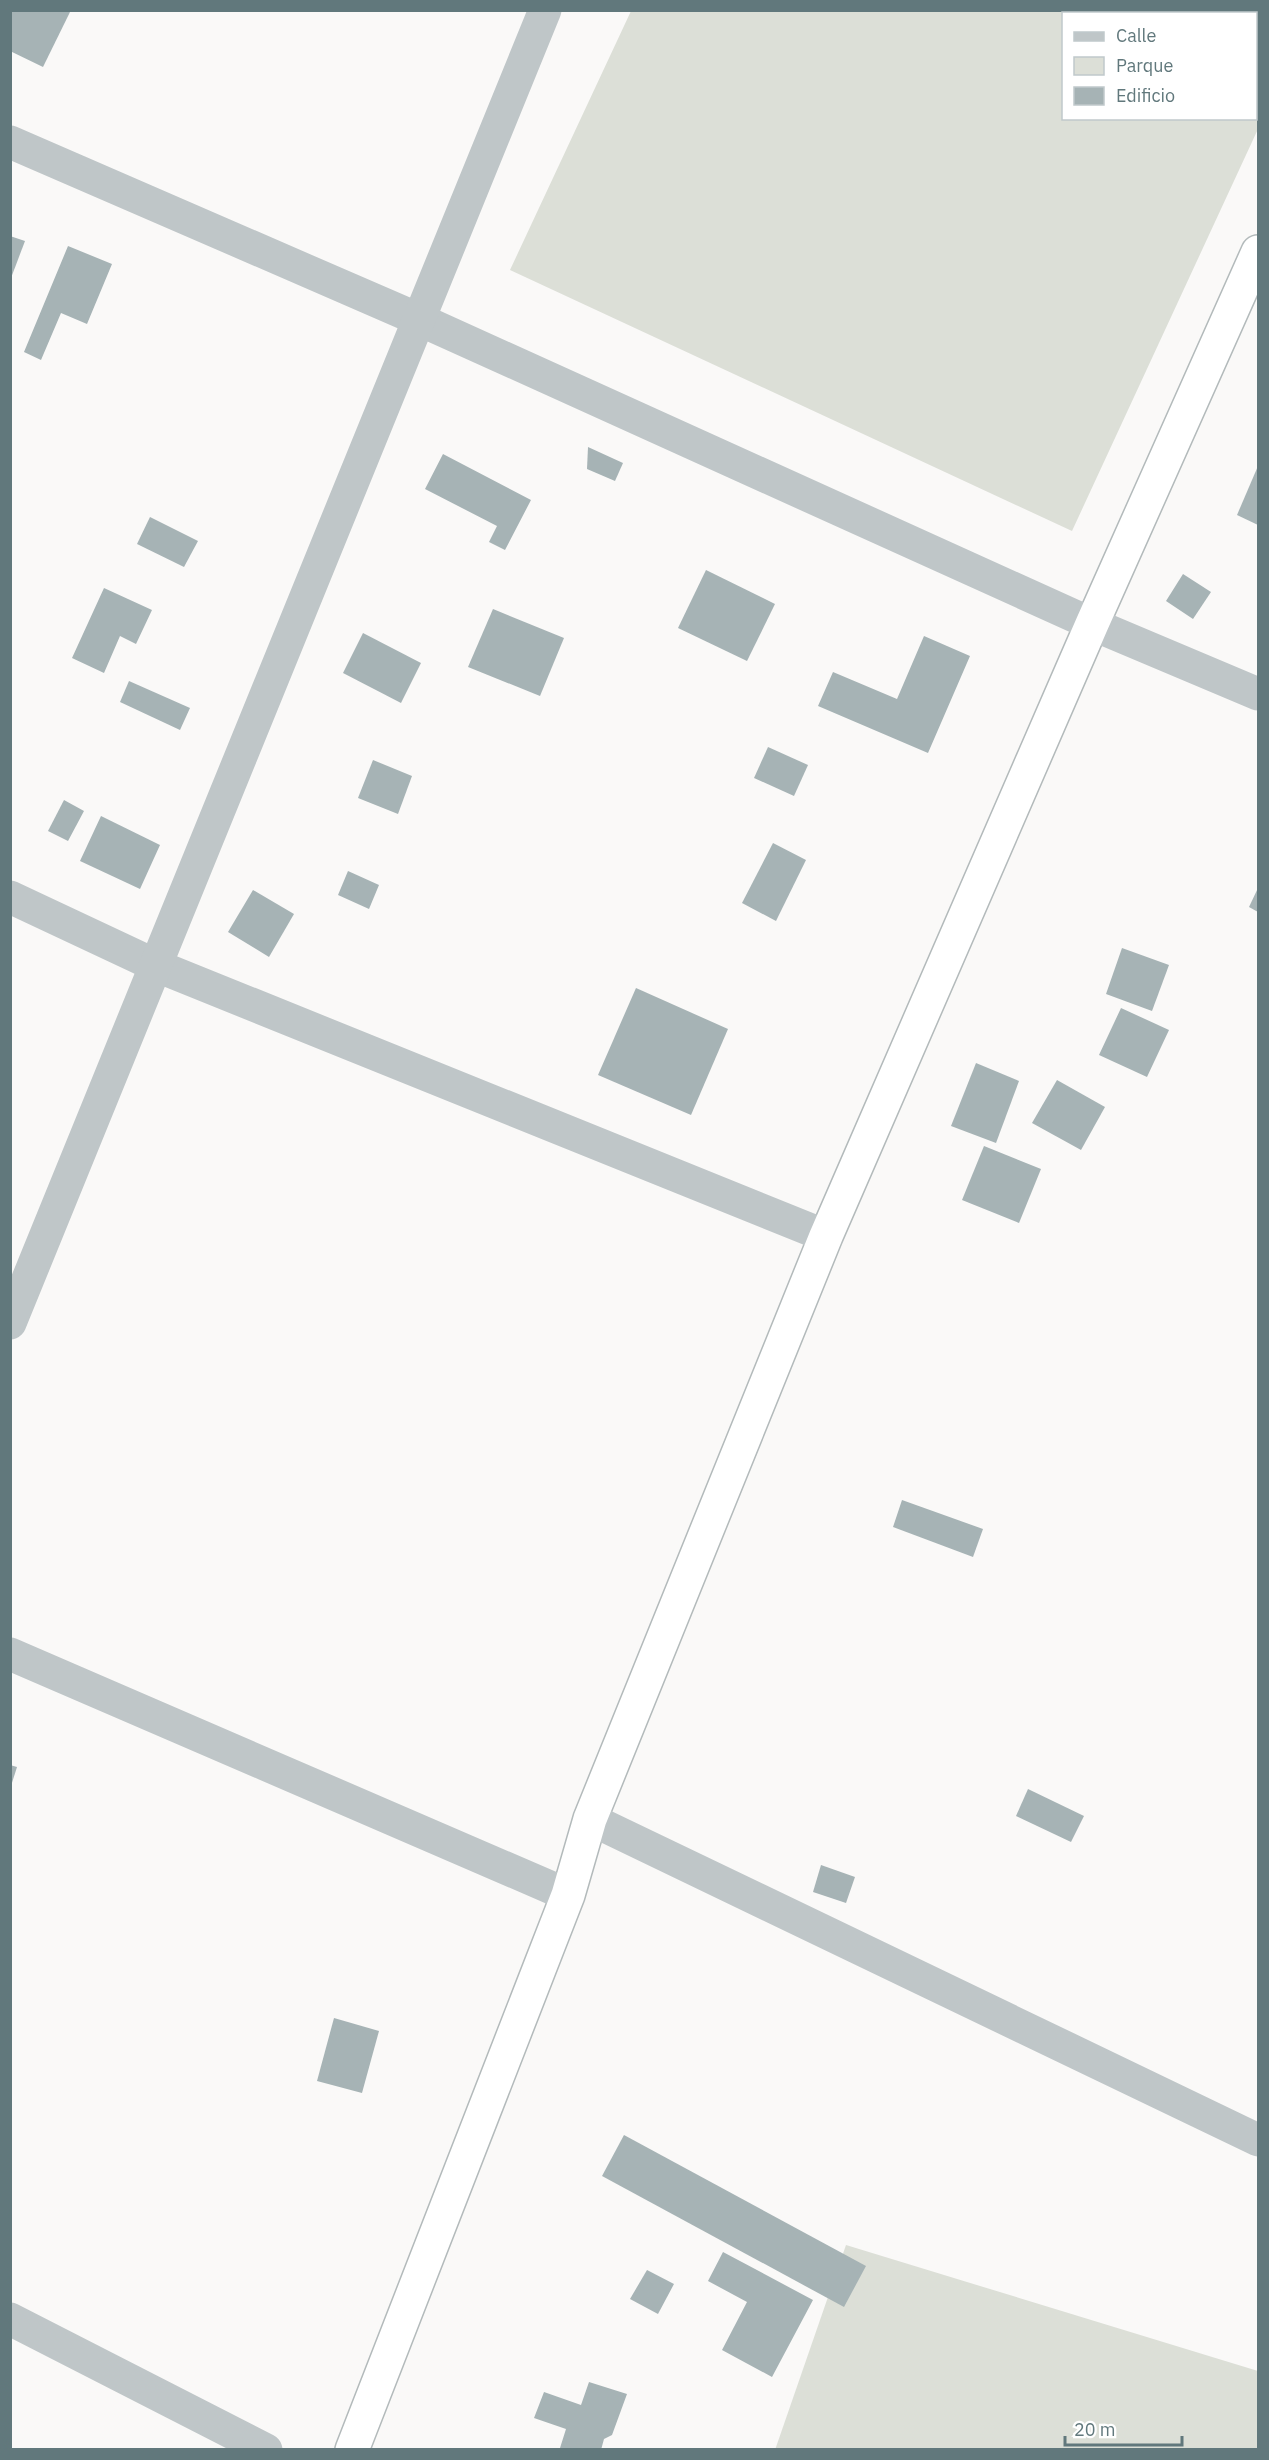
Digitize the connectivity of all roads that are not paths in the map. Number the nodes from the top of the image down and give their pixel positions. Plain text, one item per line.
1 (545, 10) edge
2 (10, 142) edge
3 (1258, 252) edge
4 (418, 319) junction
5 (1092, 624) junction
6 (1258, 694) edge
7 (10, 897) edge
8 (157, 966) junction
9 (826, 1236) junction
10 (10, 1323) edge
11 (10, 1654) edge
12 (590, 1819) junction
13 (568, 1895) junction
14 (1258, 2140) edge
15 (10, 2319) edge
16 (266, 2450) edge
17 (352, 2450) edge

1 - 4 street
2 - 4 street
3 - 5 highway
4 - 5 street
4 - 8 street
5 - 6 street
5 - 9 highway
7 - 8 street
8 - 9 street
8 - 10 street
9 - 12 highway
11 - 13 street
12 - 13 highway
12 - 14 street
13 - 17 highway
15 - 16 street

